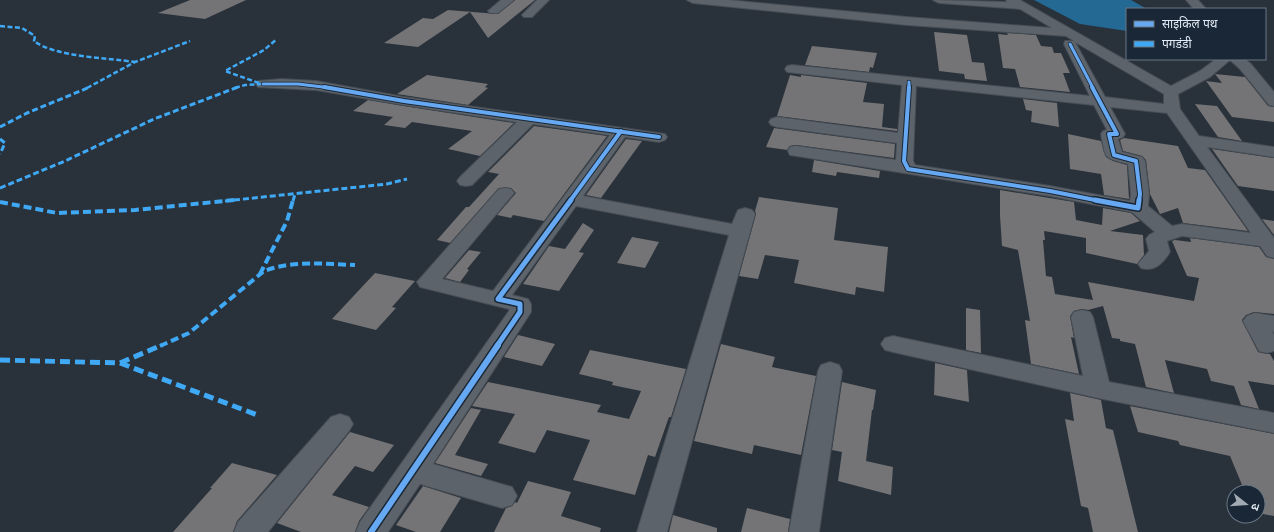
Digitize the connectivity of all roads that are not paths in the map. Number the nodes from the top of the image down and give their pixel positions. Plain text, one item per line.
1 (508, 0) edge
2 (543, 0) edge
3 (693, 0) edge
4 (939, 0) edge
5 (1192, 0) edge
6 (1016, 3) edge
7 (1199, 8) edge
8 (494, 11) dead end
9 (528, 16) dead end
10 (1070, 39) junction
11 (1047, 42) dead end
12 (1223, 60) edge
13 (1237, 60) edge
14 (792, 69) dead end
15 (909, 82) junction
16 (263, 84) dead end
17 (1170, 92) junction
18 (1272, 96) edge
19 (1099, 101) junction
20 (1172, 109) junction
21 (530, 118) junction
22 (777, 122) dead end
23 (621, 131) junction
24 (659, 137) dead end
25 (905, 139) junction
26 (1196, 140) junction
27 (796, 151) dead end
28 (1274, 152) edge
29 (907, 167) junction
30 (466, 181) dead end
31 (504, 192) dead end
32 (571, 199) junction
33 (1138, 208) junction
34 (1168, 233) junction
35 (1270, 247) edge
36 (1148, 264) dead end
37 (498, 299) junction
38 (1082, 318) dead end
39 (893, 344) dead end
40 (830, 371) dead end
41 (1098, 389) junction
42 (1274, 423) edge
43 (340, 424) dead end
44 (413, 470) junction
45 (502, 496) dead end
46 (249, 532) edge
47 (371, 532) edge
48 (652, 532) edge
49 (804, 532) edge

1 - 8 street
2 - 9 street
3 - 10 street
4 - 6 street
5 - 7 street
6 - 10 street
10 - 11 street
10 - 17 street
10 - 19 street
12 - 17 street
13 - 18 street
14 - 15 street
15 - 19 street
15 - 25 street
16 - 21 street
17 - 20 street
19 - 20 street
19 - 33 street
20 - 26 street
21 - 23 street
21 - 30 street
22 - 25 street
23 - 24 street
23 - 32 street
25 - 29 street
26 - 28 street
26 - 35 street
27 - 29 street
29 - 33 street
31 - 37 street
32 - 37 street
32 - 48 street
33 - 34 street
34 - 35 street
34 - 36 street
37 - 44 street
38 - 41 street
39 - 41 street
40 - 49 street
41 - 42 street
43 - 46 street
44 - 45 street
44 - 47 street

